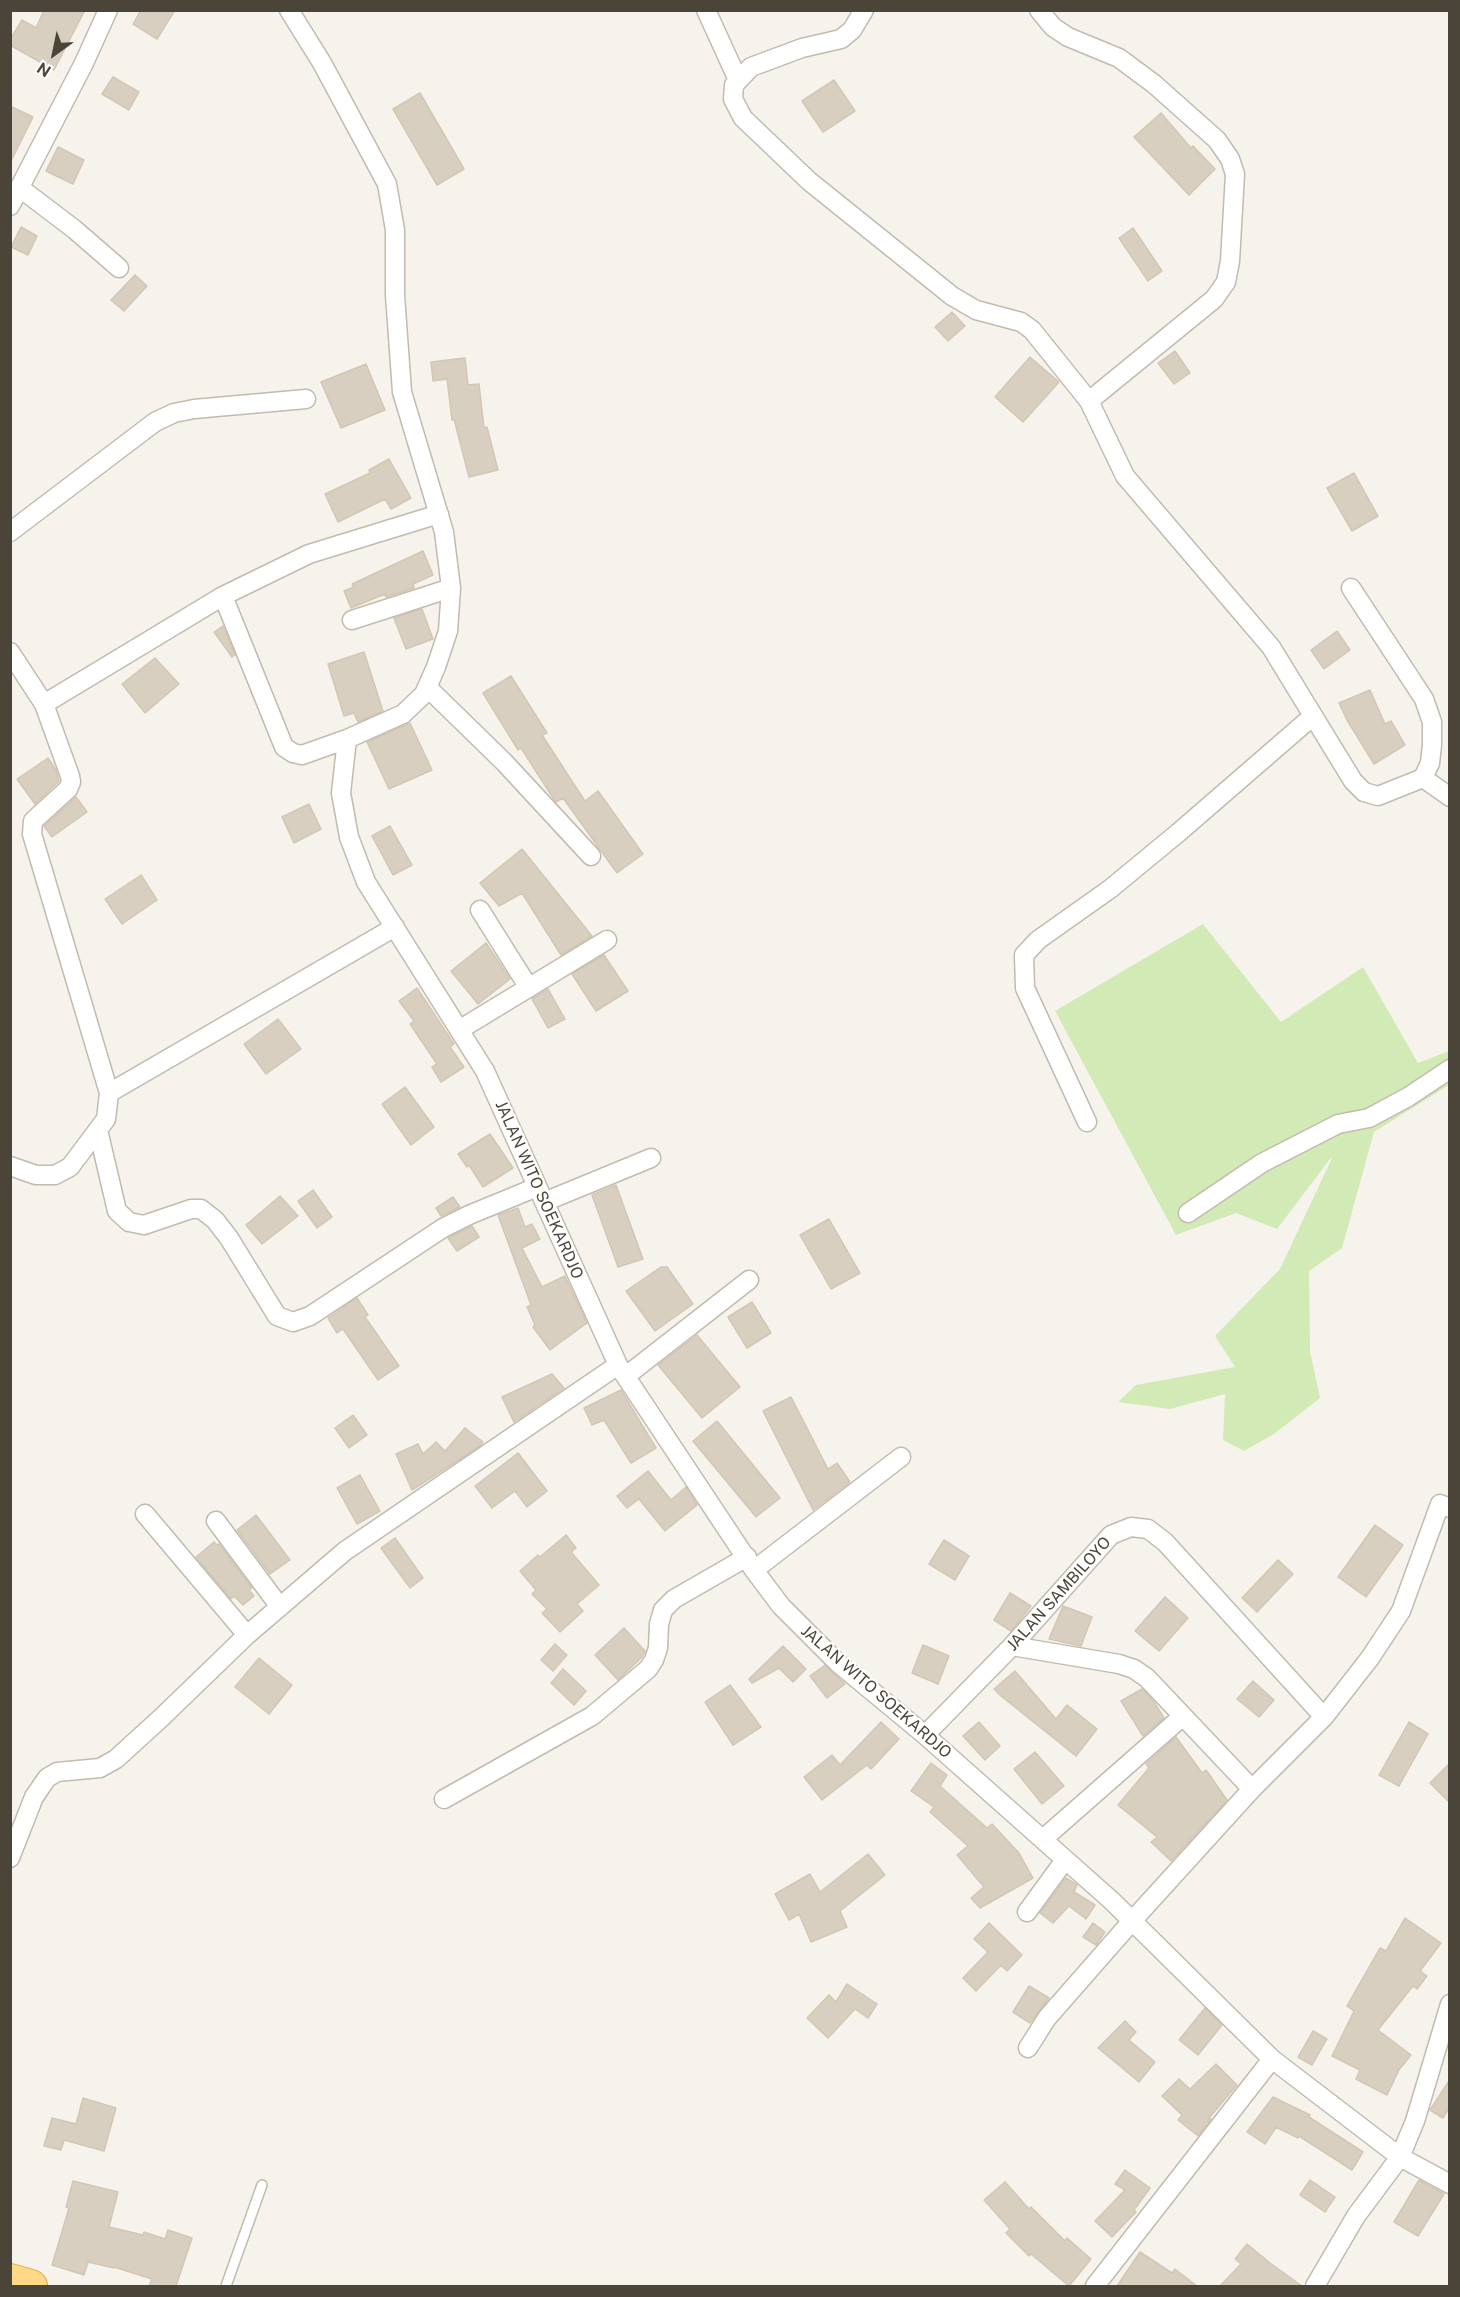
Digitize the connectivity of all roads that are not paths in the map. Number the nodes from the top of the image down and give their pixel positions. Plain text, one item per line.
1 (108, 10) edge
2 (289, 10) edge
3 (706, 10) edge
4 (864, 10) edge
5 (1039, 10) edge
6 (738, 80) junction
7 (20, 188) junction
8 (10, 206) edge
9 (119, 268) dead end
10 (306, 399) dead end
11 (1089, 401) junction
12 (439, 514) junction
13 (10, 532) edge
14 (451, 588) junction
15 (1351, 588) dead end
16 (223, 596) junction
17 (352, 620) dead end
18 (10, 652) edge
19 (427, 687) junction
20 (44, 704) junction
21 (1313, 716) junction
22 (347, 739) junction
23 (1423, 778) junction
24 (1449, 797) edge
25 (591, 856) dead end
26 (480, 910) dead end
27 (394, 927) junction
28 (607, 940) dead end
29 (529, 988) junction
30 (459, 1030) junction
31 (1449, 1069) edge
32 (109, 1093) junction
33 (1087, 1122) dead end
34 (98, 1131) junction
35 (651, 1158) dead end
36 (10, 1166) edge
37 (541, 1195) junction
38 (1188, 1213) dead end
39 (749, 1280) dead end
40 (622, 1371) junction
41 (901, 1457) dead end
42 (1449, 1508) edge
43 (145, 1514) dead end
44 (216, 1521) dead end
45 (751, 1564) junction
46 (280, 1607) junction
47 (247, 1635) junction
48 (1012, 1646) junction
49 (1183, 1716) junction
50 (1324, 1718) junction
51 (925, 1735) junction
52 (1252, 1790) junction
53 (444, 1799) dead end
54 (1042, 1839) junction
55 (10, 1858) edge
56 (1065, 1860) junction
57 (1027, 1912) dead end
58 (1132, 1921) junction
59 (1449, 2004) edge
60 (1028, 2048) dead end
61 (1272, 2059) junction
62 (1400, 2157) junction
63 (1449, 2184) edge
64 (262, 2185) dead end
65 (10, 2280) edge
66 (31, 2286) edge
67 (226, 2286) edge
68 (1095, 2286) edge
69 (1315, 2286) edge

1 - 7 street
2 - 12 street
3 - 6 street
4 - 6 street
5 - 11 street
6 - 11 street
7 - 8 street
7 - 9 street
10 - 13 street
11 - 21 street
12 - 14 street
12 - 16 street
14 - 17 street
14 - 19 street
15 - 23 street
16 - 20 street
16 - 22 street
18 - 20 street
19 - 22 street
19 - 25 street
20 - 32 street
21 - 23 street
21 - 33 street
22 - 27 street, JALAN WITO SOEKARDJO
23 - 24 street
26 - 29 street
27 - 30 street, JALAN WITO SOEKARDJO
27 - 32 street
28 - 29 street
29 - 30 street
30 - 37 street, JALAN WITO SOEKARDJO
31 - 38 street
32 - 34 street
34 - 36 street
34 - 37 street
35 - 37 street
37 - 40 street, JALAN WITO SOEKARDJO
39 - 40 street
40 - 45 street, JALAN WITO SOEKARDJO
40 - 46 street
41 - 45 street
42 - 50 street
43 - 47 street
44 - 46 street
45 - 51 street, JALAN WITO SOEKARDJO
45 - 53 street
46 - 47 street
47 - 55 street
48 - 49 street
48 - 50 street, JALAN SAMBILOYO
48 - 51 street, JALAN SAMBILOYO
49 - 52 street
49 - 54 street
50 - 52 street
51 - 54 street, JALAN WITO SOEKARDJO
52 - 58 street
54 - 56 street, JALAN WITO SOEKARDJO
56 - 57 street
56 - 58 street, JALAN WITO SOEKARDJO
58 - 60 street
58 - 61 street, JALAN WITO SOEKARDJO
59 - 62 street
61 - 62 street, JALAN WITO SOEKARDJO
61 - 68 street
62 - 63 street, JALAN WITO SOEKARDJO
62 - 69 street
64 - 67 lane
65 - 66 highway

